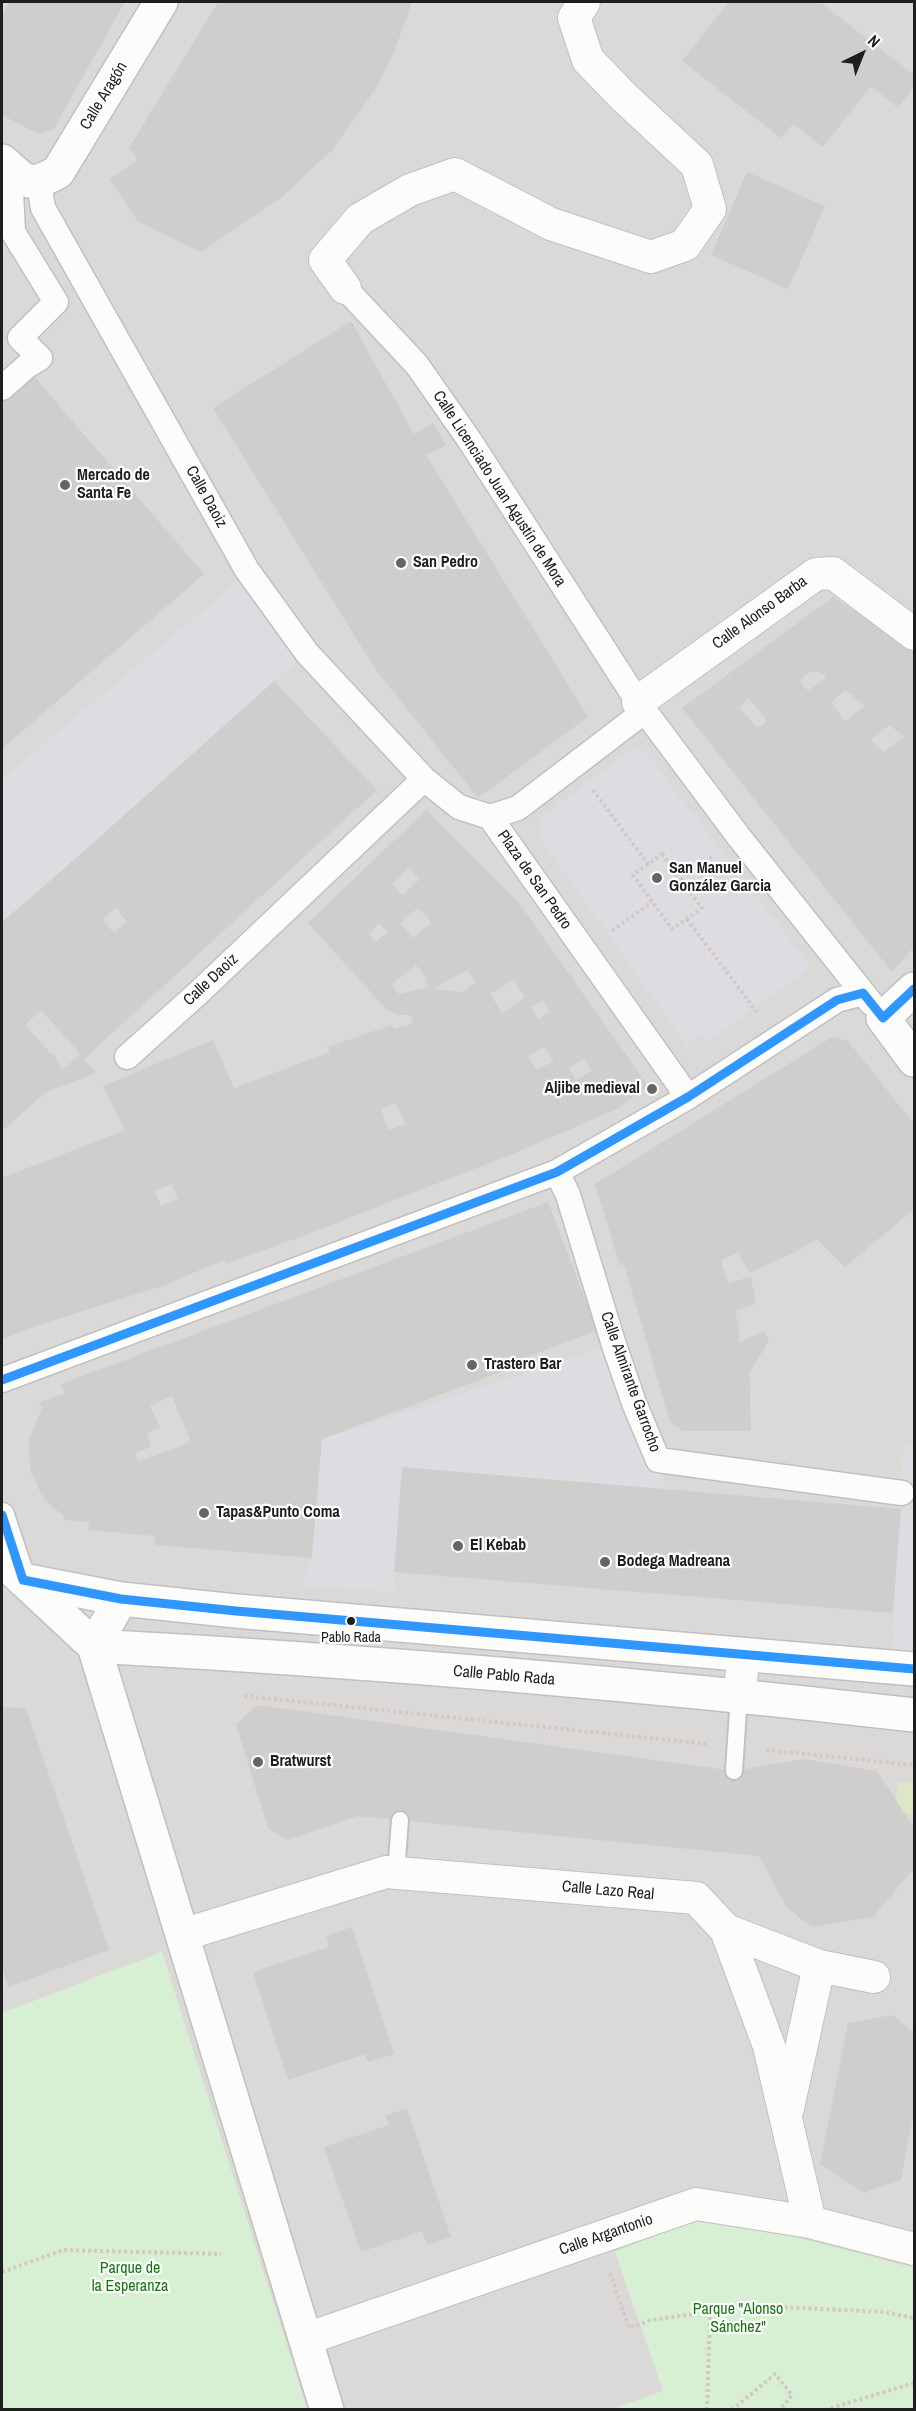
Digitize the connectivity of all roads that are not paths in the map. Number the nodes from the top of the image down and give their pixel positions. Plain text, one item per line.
1 (161, 2) edge
2 (584, 2) edge
3 (2, 161) edge
4 (39, 183) junction
5 (2, 185) edge
6 (345, 288) joint
7 (2, 388) edge
8 (915, 634) edge
9 (641, 706) junction
10 (424, 779) junction
11 (490, 817) junction
12 (915, 988) edge
13 (873, 1005) junction
14 (127, 1057) dead end
15 (915, 1060) edge
16 (688, 1097) junction
17 (557, 1172) junction
18 (2, 1380) edge
19 (902, 1493) dead end
20 (2, 1515) edge
21 (9, 1571) edge
22 (121, 1599) junction
23 (94, 1646) junction
24 (744, 1655) junction
25 (915, 1669) edge
26 (739, 1695) junction
27 (915, 1715) edge
28 (734, 1771) dead end
29 (400, 1820) dead end
30 (396, 1873) junction
31 (726, 1930) junction
32 (182, 1935) junction
33 (819, 1966) junction
34 (874, 1977) dead end
35 (786, 2118) junction
36 (810, 2222) junction
37 (915, 2249) edge
38 (306, 2339) junction
39 (327, 2409) edge

1 - 4 street, Calle Aragón
2 - 6 street
3 - 4 street
4 - 10 street, Calle Daoiz
5 - 7 street
6 - 9 street, Calle Licenciado Juan Agustín de Mora
8 - 9 street, Calle Alonso Barba
9 - 11 street, Plaza de San Pedro
9 - 13 street
10 - 11 street, Calle Daoiz
10 - 14 street, Calle Daoiz
11 - 16 street, Plaza de San Pedro
12 - 13 street
13 - 15 street
13 - 16 street
16 - 17 street
17 - 18 street
17 - 19 street, Calle Almirante Garrocho
20 - 21 street
21 - 22 street
21 - 23 street
22 - 23 street
22 - 24 street
23 - 26 street, Calle Pablo Rada
23 - 32 street
24 - 25 street
24 - 26 street
26 - 27 street, Calle Pablo Rada
26 - 28 lane
29 - 30 lane
30 - 31 street, Calle Lazo Real
30 - 32 street, Calle Lazo Real
31 - 33 street
31 - 35 street, Calle Lazo Real
32 - 38 street
33 - 34 street
33 - 35 street
35 - 36 street, Calle Lazo Real
36 - 37 street, Calle Argantonio
36 - 38 street, Calle Argantonio
38 - 39 street

